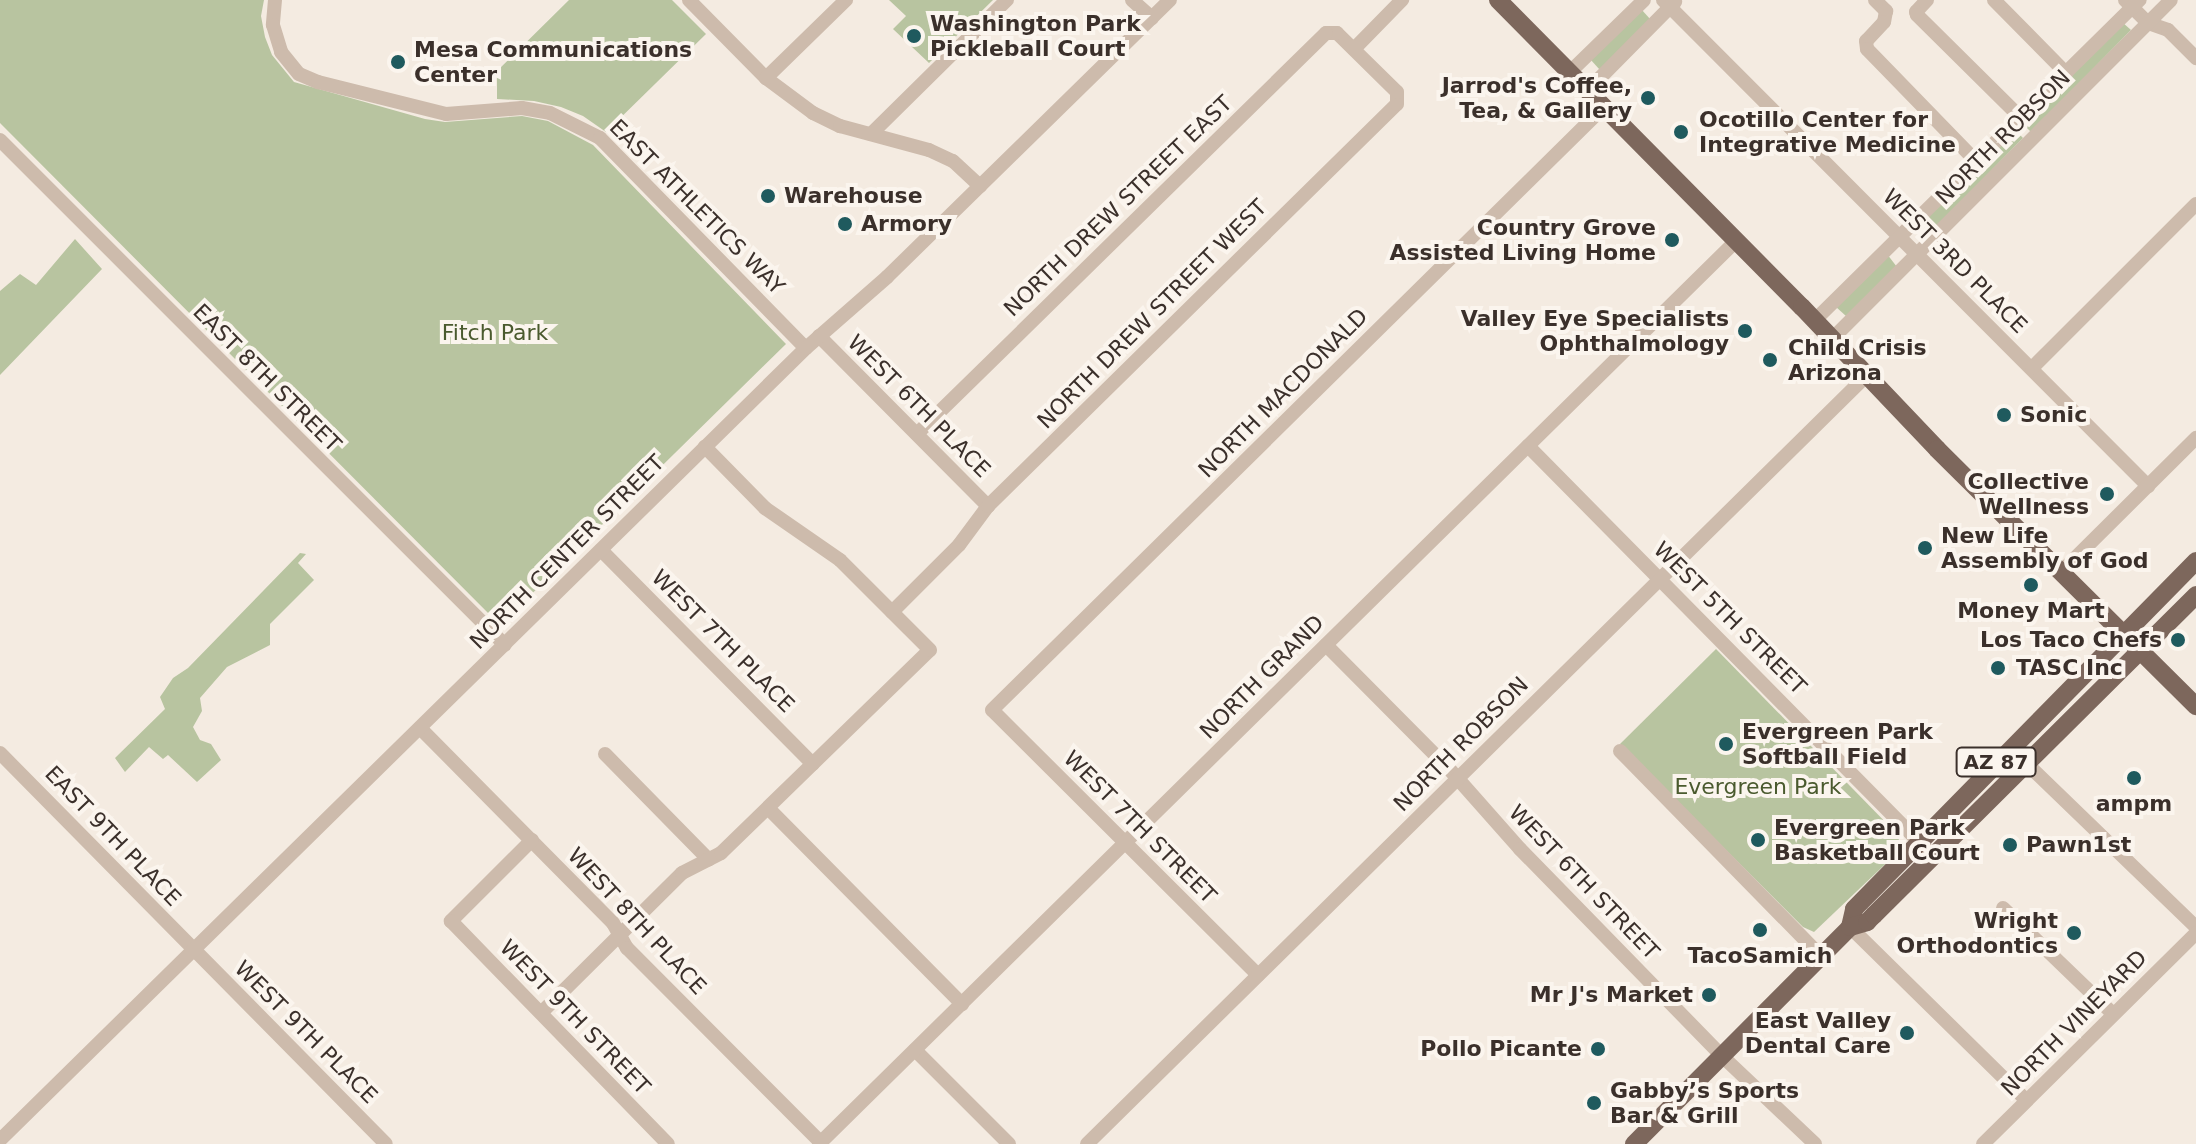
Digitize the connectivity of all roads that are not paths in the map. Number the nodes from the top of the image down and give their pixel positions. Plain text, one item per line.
1 (275, 0) edge
2 (689, 0) edge
3 (846, 0) edge
4 (1007, 0) edge
5 (1132, 0) edge
6 (1170, 0) edge
7 (1402, 0) edge
8 (1498, 0) edge
9 (1644, 0) edge
10 (1875, 0) edge
11 (1927, 0) edge
12 (1994, 0) edge
13 (1670, 2) edge
14 (2132, 2) edge
15 (2163, 2) edge
16 (1152, 18) junction
17 (2148, 23) junction
18 (2168, 30) junction
19 (1354, 49) junction
20 (2196, 58) edge
21 (1570, 72) junction
22 (2066, 73) junction
23 (766, 78) junction
24 (1588, 90) junction
25 (1604, 107) junction
26 (2020, 117) junction
27 (871, 134) junction
28 (0, 140) edge
29 (1976, 161) junction
30 (980, 186) junction
31 (2196, 204) edge
32 (1899, 236) junction
33 (1736, 241) junction
34 (1916, 254) junction
35 (1815, 320) junction
36 (819, 336) junction
37 (1832, 339) junction
38 (806, 348) junction
39 (2032, 368) junction
40 (1866, 376) junction
41 (917, 434) junction
42 (2196, 438) edge
43 (1528, 446) junction
44 (705, 447) junction
45 (2148, 486) junction
46 (988, 506) junction
47 (601, 550) junction
48 (2196, 561) edge
49 (2060, 573) junction
50 (1660, 579) junction
51 (2196, 595) edge
52 (892, 612) junction
53 (2123, 634) junction
54 (505, 645) junction
55 (1326, 645) junction
56 (2139, 650) junction
57 (2196, 706) edge
58 (992, 710) joint
59 (420, 728) junction
60 (1620, 751) dead end
61 (0, 753) edge
62 (605, 754) dead end
63 (2025, 762) junction
64 (813, 764) junction
65 (1458, 778) junction
66 (768, 808) junction
67 (532, 840) junction
68 (1125, 843) junction
69 (1926, 849) junction
70 (709, 860) junction
71 (2003, 908) dead end
72 (1850, 927) junction
73 (2196, 930) edge
74 (620, 936) junction
75 (194, 950) junction
76 (1821, 956) junction
77 (1258, 975) junction
78 (962, 1004) junction
79 (542, 1012) junction
80 (2113, 1014) junction
81 (915, 1050) junction
82 (1722, 1056) junction
83 (2026, 1100) junction
84 (0, 1140) edge
85 (820, 1143) edge
86 (386, 1144) edge
87 (668, 1144) edge
88 (1009, 1144) edge
89 (1087, 1144) edge
90 (1634, 1144) edge
91 (1815, 1144) edge
92 (1983, 1144) edge

1 - 38 street, EAST ATHLETICS WAY
2 - 23 street
3 - 23 street
4 - 27 street
5 - 16 street
6 - 16 street, NORTH CENTER STREET
7 - 19 street
8 - 21 main road
9 - 21 street
10 - 29 street
11 - 26 street
12 - 22 street
13 - 24 street
13 - 32 street, WEST 3RD PLACE
14 - 17 street
14 - 22 street, NORTH ROBSON
15 - 17 street, NORTH ROBSON
15 - 18 street
16 - 30 street, NORTH CENTER STREET
17 - 18 street
17 - 34 street, NORTH ROBSON
18 - 20 street
19 - 41 street, NORTH DREW STREET EAST
19 - 46 street, NORTH DREW STREET WEST
21 - 24 main road
22 - 26 street, NORTH ROBSON
23 - 27 street
24 - 25 main road
25 - 33 main road
25 - 58 street, NORTH MACDONALD
26 - 29 street, NORTH ROBSON
27 - 30 street
28 - 54 street, EAST 8TH STREET
29 - 32 street, NORTH ROBSON
30 - 36 street, NORTH CENTER STREET
31 - 39 street
32 - 34 street, WEST 3RD PLACE
32 - 35 street, NORTH ROBSON
33 - 35 main road
33 - 43 street, NORTH GRAND
34 - 37 street, NORTH ROBSON
34 - 39 street, WEST 3RD PLACE
35 - 37 main road
36 - 38 street, NORTH CENTER STREET
36 - 41 street, WEST 6TH PLACE
37 - 40 main road
38 - 44 street, NORTH CENTER STREET
39 - 45 street, WEST 3RD PLACE
40 - 49 main road
40 - 50 street, NORTH ROBSON
41 - 46 street, WEST 6TH PLACE
42 - 45 street
43 - 50 street, WEST 5TH STREET
43 - 55 street, NORTH GRAND
44 - 47 street, NORTH CENTER STREET
44 - 52 street
45 - 49 street
46 - 52 street, NORTH DREW STREET WEST
47 - 54 street, NORTH CENTER STREET
47 - 64 street, WEST 7TH PLACE
48 - 53 main road, AZ 87
49 - 53 main road
50 - 65 street, NORTH ROBSON
50 - 69 street, WEST 5TH STREET
51 - 56 main road, AZ 87
52 - 64 street
53 - 56 main road
53 - 69 main road, AZ 87
54 - 59 street, NORTH CENTER STREET
55 - 65 street, WEST 6TH STREET
55 - 68 street, NORTH GRAND
56 - 57 main road
56 - 63 main road, AZ 87
58 - 68 street, WEST 7TH STREET
59 - 67 street, WEST 8TH PLACE
59 - 75 street, NORTH CENTER STREET
60 - 76 street
61 - 75 street, EAST 9TH PLACE
62 - 70 street
63 - 69 main road, AZ 87
63 - 73 street
64 - 66 street
65 - 77 street, NORTH ROBSON
65 - 82 street, WEST 6TH STREET
66 - 70 street
66 - 78 street
67 - 74 street, WEST 8TH PLACE
67 - 79 street, WEST 9TH STREET
68 - 77 street, WEST 7TH STREET
68 - 78 street, NORTH GRAND
69 - 72 main road, AZ 87
70 - 74 street
71 - 80 street
72 - 76 main road, AZ 87
72 - 83 street
73 - 80 street, NORTH VINEYARD
74 - 79 street
74 - 85 street, WEST 8TH PLACE
75 - 84 street, NORTH CENTER STREET
75 - 86 street, WEST 9TH PLACE
76 - 82 main road, AZ 87
77 - 89 street, NORTH ROBSON
78 - 81 street, NORTH GRAND
79 - 87 street, WEST 9TH STREET
80 - 83 street, NORTH VINEYARD
81 - 85 street, NORTH GRAND
81 - 88 street
82 - 90 main road, AZ 87
82 - 91 street, WEST 6TH STREET
83 - 92 street, NORTH VINEYARD

